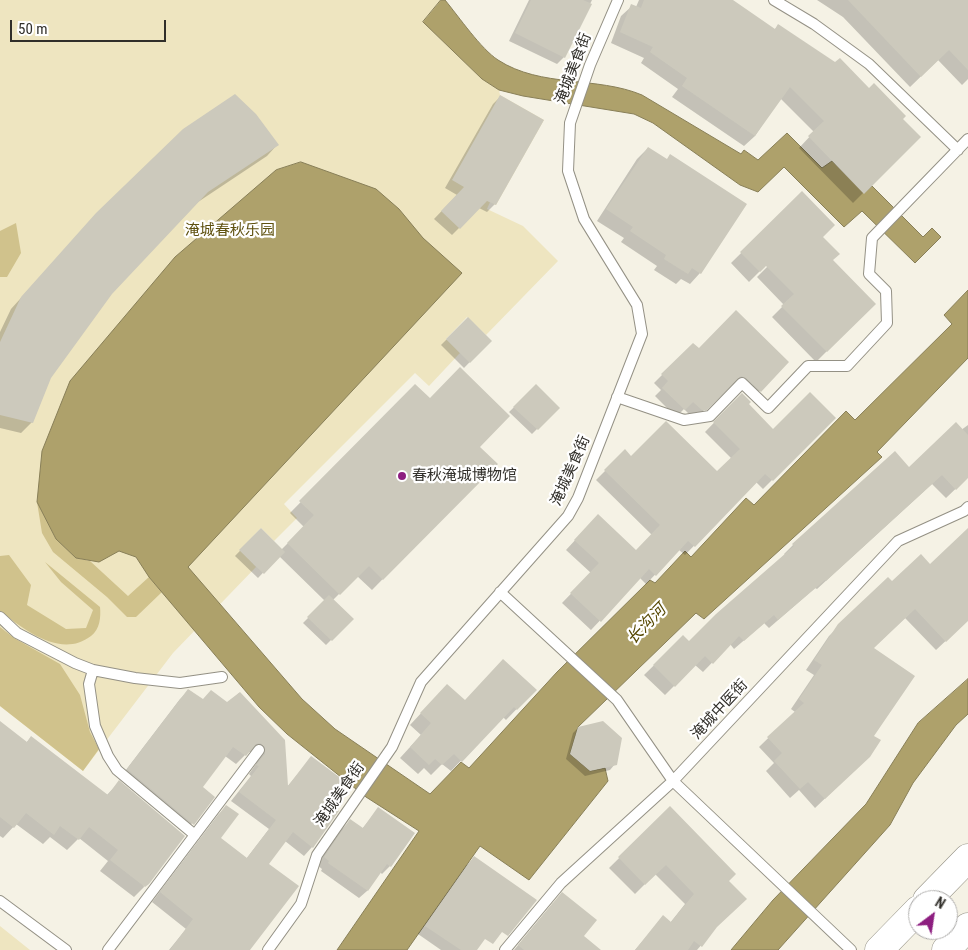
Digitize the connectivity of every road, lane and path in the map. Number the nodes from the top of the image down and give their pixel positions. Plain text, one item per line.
1 (618, 0) edge
2 (780, 2) edge
3 (968, 139) edge
4 (958, 150) junction
5 (618, 397) junction
6 (968, 507) edge
7 (500, 592) junction
8 (0, 617) edge
9 (93, 670) junction
10 (222, 677) dead end
11 (259, 750) dead end
12 (673, 781) junction
13 (195, 834) junction
14 (968, 858) edge
15 (937, 890) edge
16 (0, 901) edge
17 (908, 921) edge
18 (968, 927) edge
19 (66, 950) edge
20 (108, 950) edge
21 (268, 950) edge
22 (505, 950) edge
23 (852, 950) edge
24 (880, 950) edge
25 (946, 950) edge

1 - 5 lane, 淹城美食街
2 - 4 lane
3 - 4 lane
4 - 5 lane
5 - 7 lane, 淹城美食街
6 - 12 lane, 淹城中医街
7 - 12 lane
7 - 21 lane, 淹城美食街
8 - 9 lane
9 - 10 lane
9 - 13 lane
11 - 13 lane
12 - 22 lane, 淹城中医街
12 - 23 lane
13 - 20 lane
14 - 15 main road
16 - 19 lane
17 - 24 main road
18 - 25 main road

